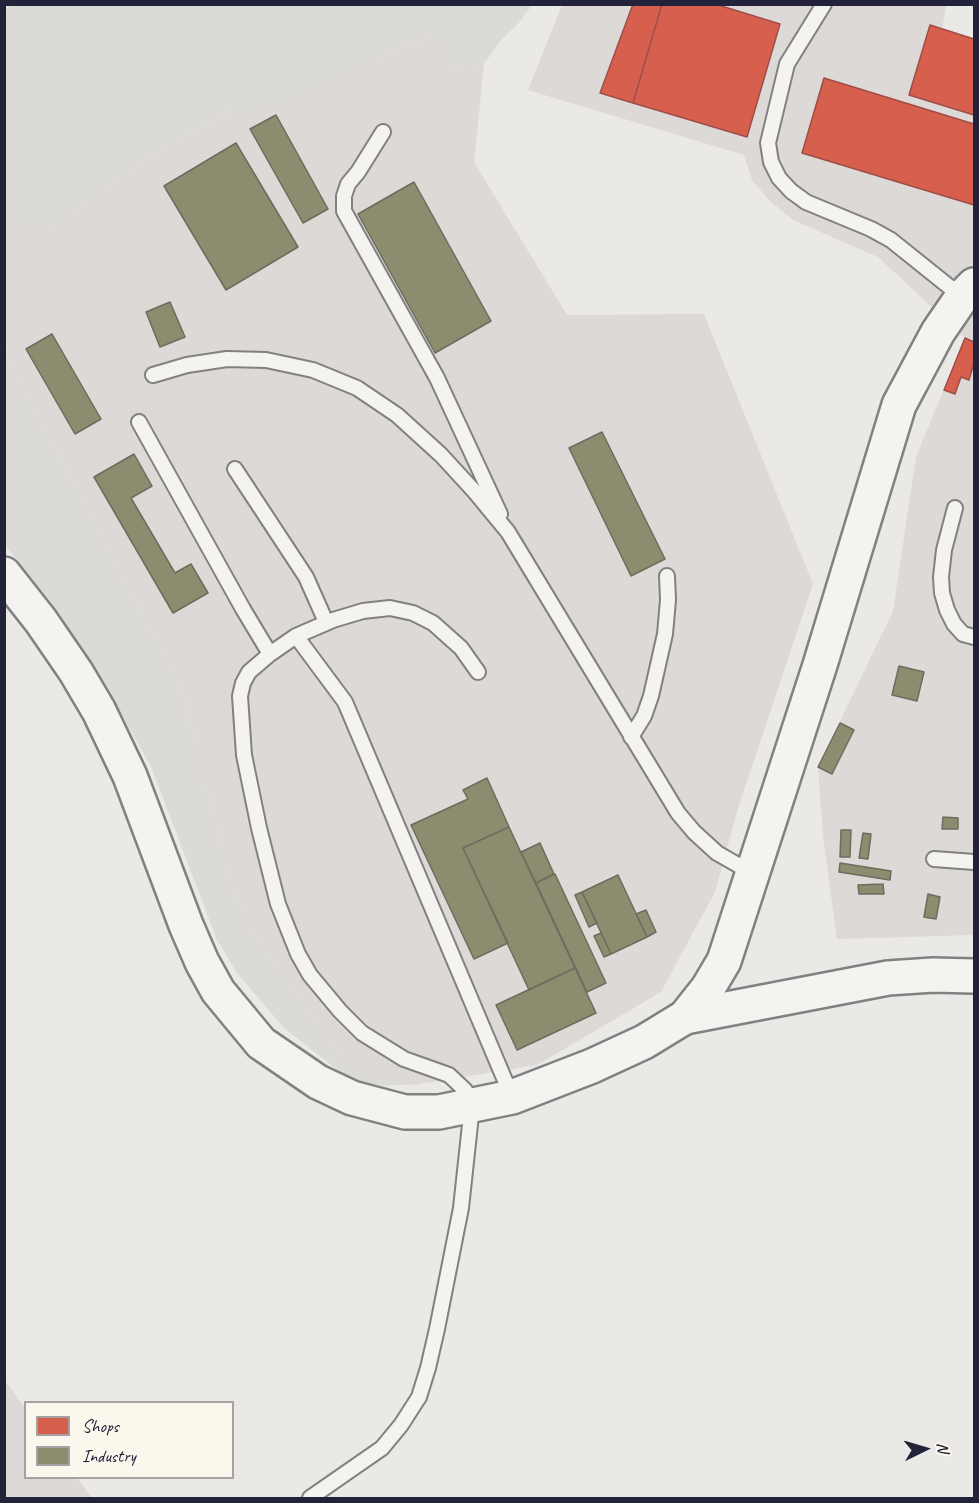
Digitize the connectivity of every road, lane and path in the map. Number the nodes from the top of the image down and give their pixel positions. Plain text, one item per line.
1 (824, 4) edge
2 (383, 132) dead end
3 (968, 291) edge
4 (153, 375) dead end
5 (139, 422) dead end
6 (235, 469) dead end
7 (955, 508) dead end
8 (508, 532) junction
9 (4, 574) edge
10 (668, 576) dead end
11 (326, 622) junction
12 (296, 636) junction
13 (975, 637) edge
14 (270, 654) junction
15 (478, 672) dead end
16 (631, 737) junction
17 (934, 860) dead end
18 (975, 862) edge
19 (752, 873) junction
20 (975, 976) edge
21 (685, 1017) junction
22 (512, 1097) junction
23 (472, 1106) junction
24 (310, 1498) edge

1 - 3 lane
2 - 8 lane
3 - 19 main road
4 - 8 lane
5 - 14 lane
6 - 11 lane
7 - 13 lane
8 - 16 lane
9 - 23 main road
10 - 16 lane
11 - 12 lane
11 - 15 lane
12 - 14 lane
12 - 22 lane
14 - 23 lane
16 - 19 lane
17 - 18 lane
19 - 21 main road
20 - 21 main road
21 - 22 main road
22 - 23 main road
23 - 24 lane

